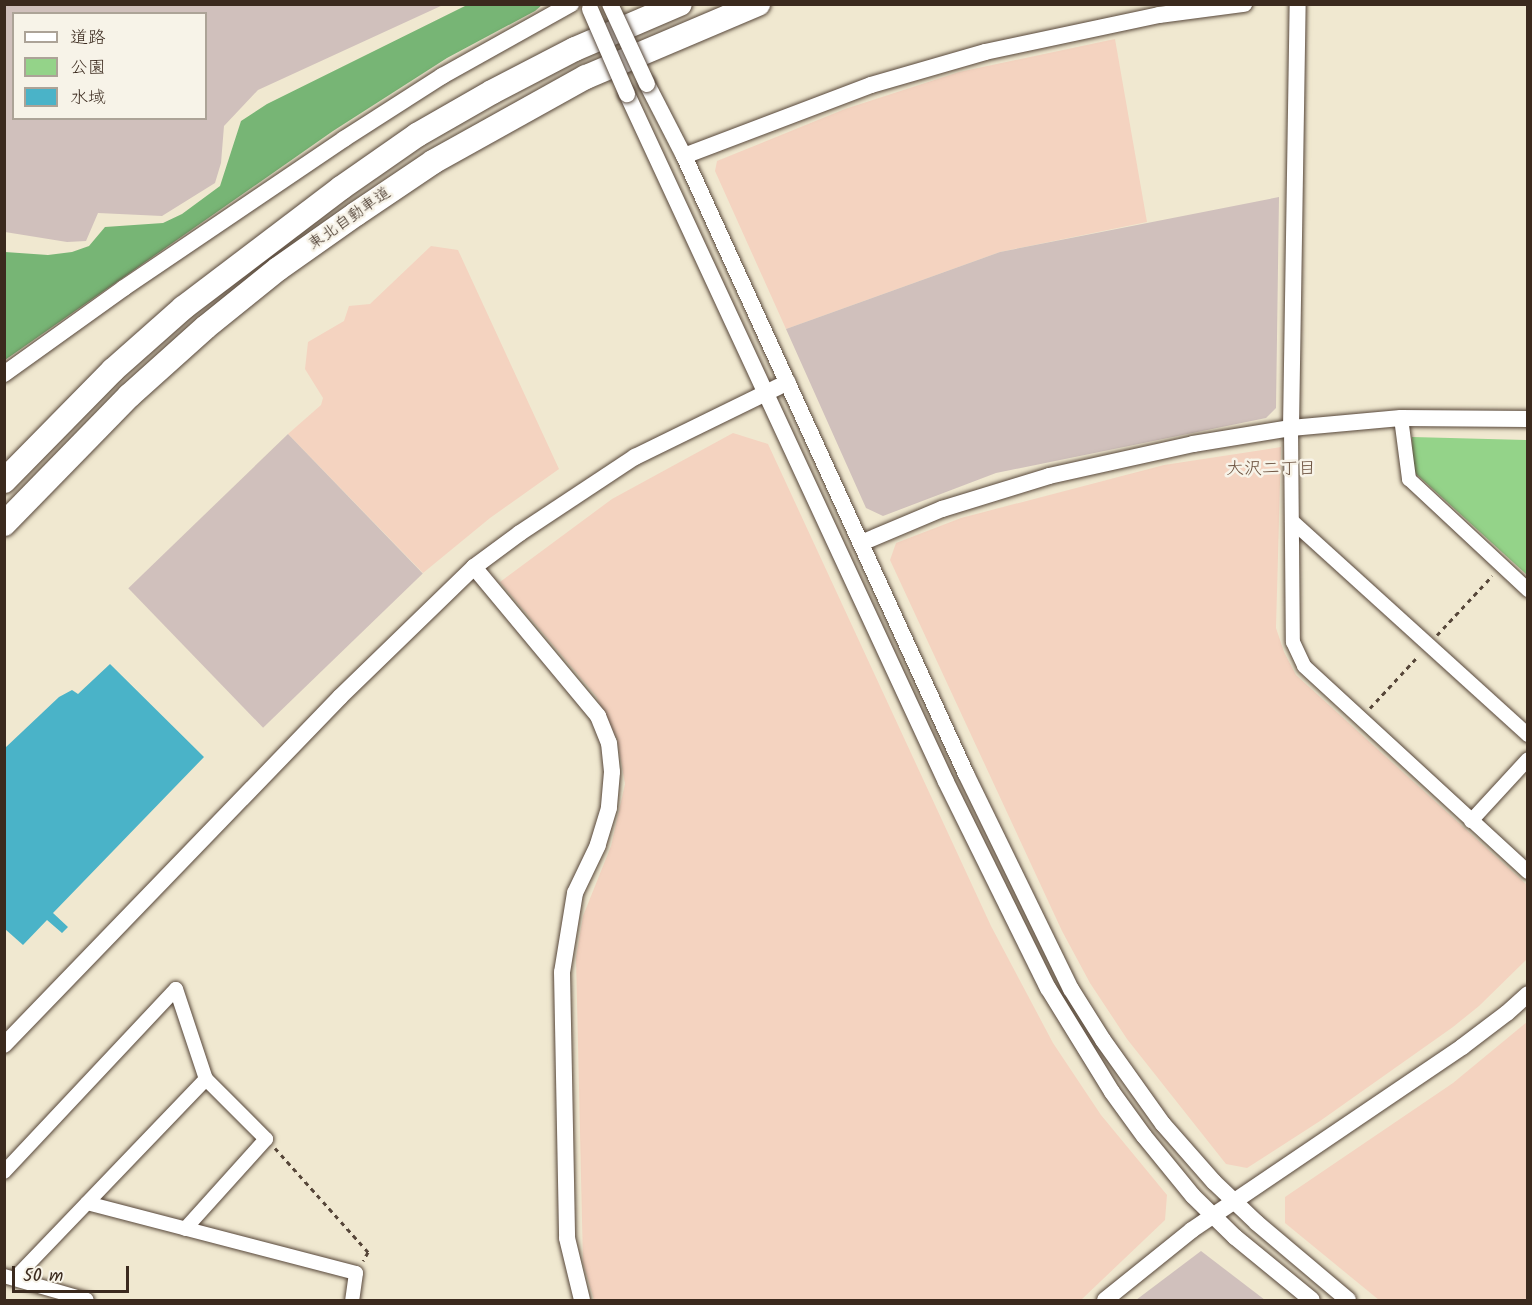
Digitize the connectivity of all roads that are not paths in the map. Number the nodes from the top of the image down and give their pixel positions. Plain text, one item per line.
1 (570, 4) edge
2 (610, 4) edge
3 (680, 4) edge
4 (758, 4) edge
5 (1244, 4) edge
6 (1298, 4) edge
7 (589, 7) edge
8 (684, 156) junction
9 (4, 374) edge
10 (788, 382) junction
11 (765, 393) junction
12 (1401, 418) junction
13 (1527, 419) edge
14 (1291, 428) junction
15 (4, 480) edge
16 (1292, 521) junction
17 (4, 524) edge
18 (861, 543) junction
19 (474, 567) junction
20 (1527, 590) edge
21 (1527, 735) edge
22 (1527, 759) edge
23 (1471, 821) junction
24 (1527, 872) edge
25 (1527, 994) edge
26 (4, 1045) edge
27 (206, 1079) junction
28 (4, 1172) edge
29 (1234, 1202) junction
30 (87, 1203) junction
31 (1213, 1216) junction
32 (185, 1229) junction
33 (10, 1277) edge
34 (87, 1300) edge
35 (352, 1300) edge
36 (582, 1300) edge
37 (1105, 1300) edge
38 (1312, 1300) edge
39 (1348, 1300) edge

1 - 9 street
2 - 8 street, bridge
3 - 15 highway, 東北自動車道
4 - 17 highway, 東北自動車道
5 - 8 street
6 - 14 street
7 - 11 street, bridge
8 - 10 street
10 - 11 street
10 - 18 street
11 - 19 street
11 - 31 street
12 - 13 street
12 - 14 street
12 - 20 street
14 - 16 street
14 - 18 street
16 - 21 street
16 - 23 street
18 - 29 street
19 - 26 street
19 - 36 street
22 - 23 street
23 - 24 street
25 - 29 street
27 - 28 street
27 - 30 street
27 - 32 street
29 - 31 street
29 - 39 street
30 - 32 street
30 - 33 street
31 - 37 street
31 - 38 street
32 - 35 street
33 - 34 street

